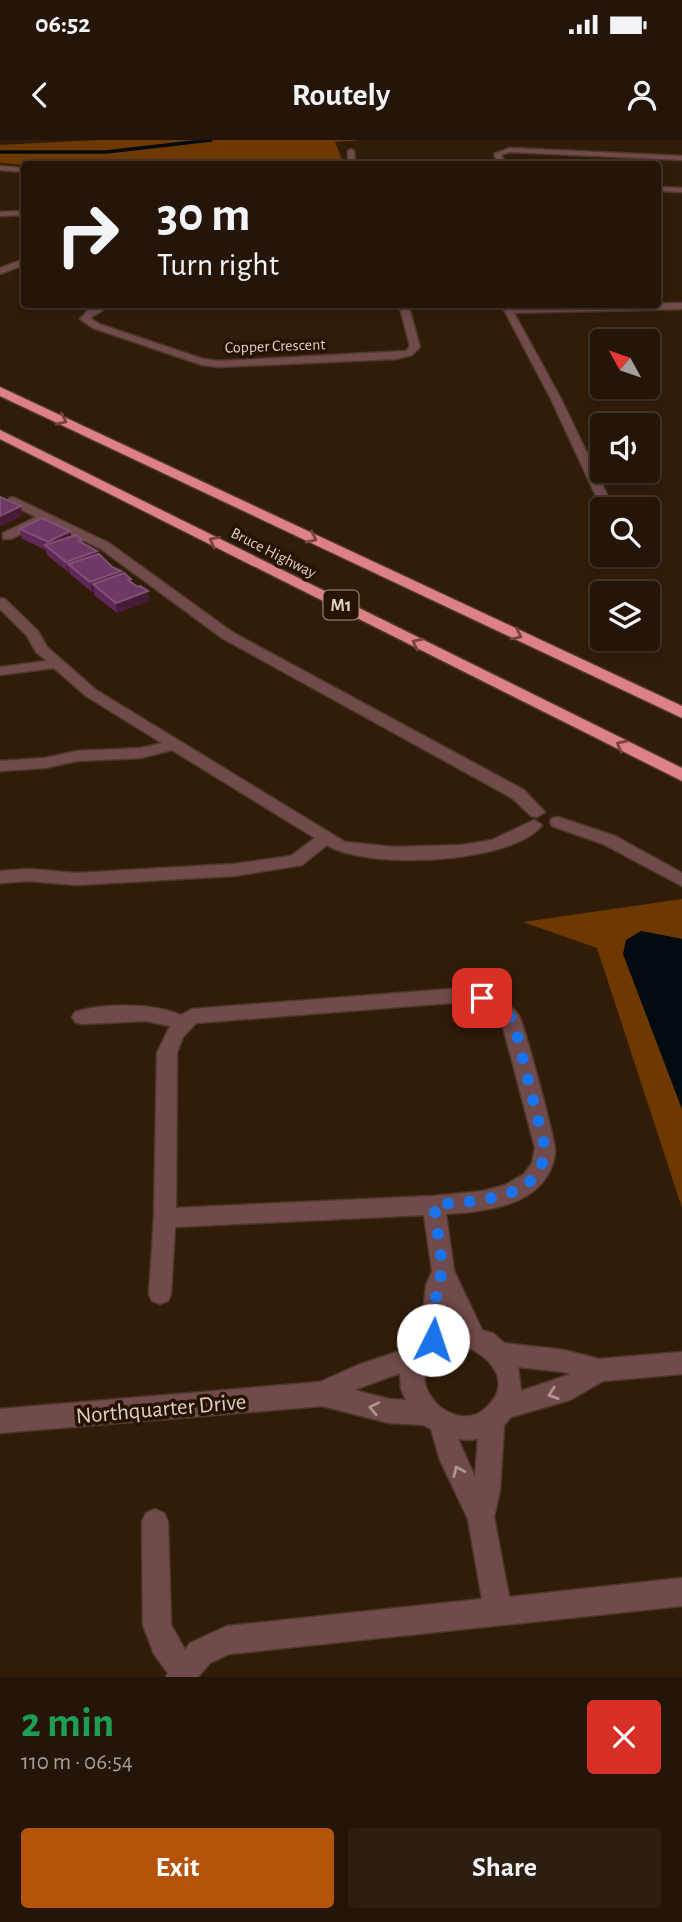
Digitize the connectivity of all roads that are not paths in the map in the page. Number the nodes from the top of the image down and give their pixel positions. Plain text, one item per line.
1 (351, 151) dead end
2 (682, 158) edge
3 (352, 161) edge
4 (500, 161) edge
5 (0, 168) edge
6 (21, 170) edge
7 (661, 189) edge
8 (682, 190) edge
9 (21, 212) edge
10 (0, 214) edge
11 (21, 263) edge
12 (0, 271) edge
13 (661, 306) edge
14 (682, 306) edge
15 (100, 308) edge
16 (404, 308) edge
17 (508, 308) edge
18 (0, 391) edge
19 (0, 434) edge
20 (602, 497) edge
21 (13, 501) edge
22 (47, 517) junction
23 (7, 536) dead end
24 (0, 602) edge
25 (58, 663) junction
26 (0, 671) edge
27 (682, 713) edge
28 (176, 744) junction
29 (0, 766) edge
30 (682, 775) edge
31 (536, 818) junction
32 (326, 838) junction
33 (0, 877) edge
34 (682, 880) edge
35 (82, 1017) dead end
36 (181, 1023) junction
37 (434, 1205) junction
38 (165, 1218) junction
39 (443, 1271) junction
40 (160, 1294) dead end
41 (473, 1335) junction
42 (425, 1348) junction
43 (501, 1354) junction
44 (682, 1363) edge
45 (599, 1370) junction
46 (322, 1394) junction
47 (498, 1414) junction
48 (434, 1418) junction
49 (0, 1421) edge
50 (481, 1517) junction
51 (155, 1522) dead end
52 (682, 1592) edge
53 (498, 1610) junction
54 (182, 1674) edge

1 - 3 street
2 - 4 street
5 - 6 street
7 - 8 street
9 - 10 street
11 - 12 street
13 - 14 street
15 - 16 street, Copper Crescent
17 - 20 street
18 -> 27 highway, Bruce Highway / M1
30 -> 19 highway, Bruce Highway / M1
21 - 22 street
22 - 23 street
22 - 31 street
24 - 25 street
25 - 26 street
25 - 28 street
28 - 29 street
28 - 32 street
31 - 32 street
31 - 34 street
32 - 33 street
35 - 36 street
36 - 37 street
36 - 38 street
37 - 38 street
37 - 39 street
38 - 40 street
39 - 41 street
39 - 42 street
41 - 42 street
41 - 43 street
42 - 46 street, Northquarter Drive
42 - 48 street
43 - 45 street
43 - 47 street
44 - 45 street
45 -> 47 street
48 -> 46 street, Northquarter Drive
46 - 49 street, Northquarter Drive
47 - 48 street
47 - 50 street
50 -> 48 street
50 - 53 street
51 - 54 street
52 - 53 street
53 - 54 street

